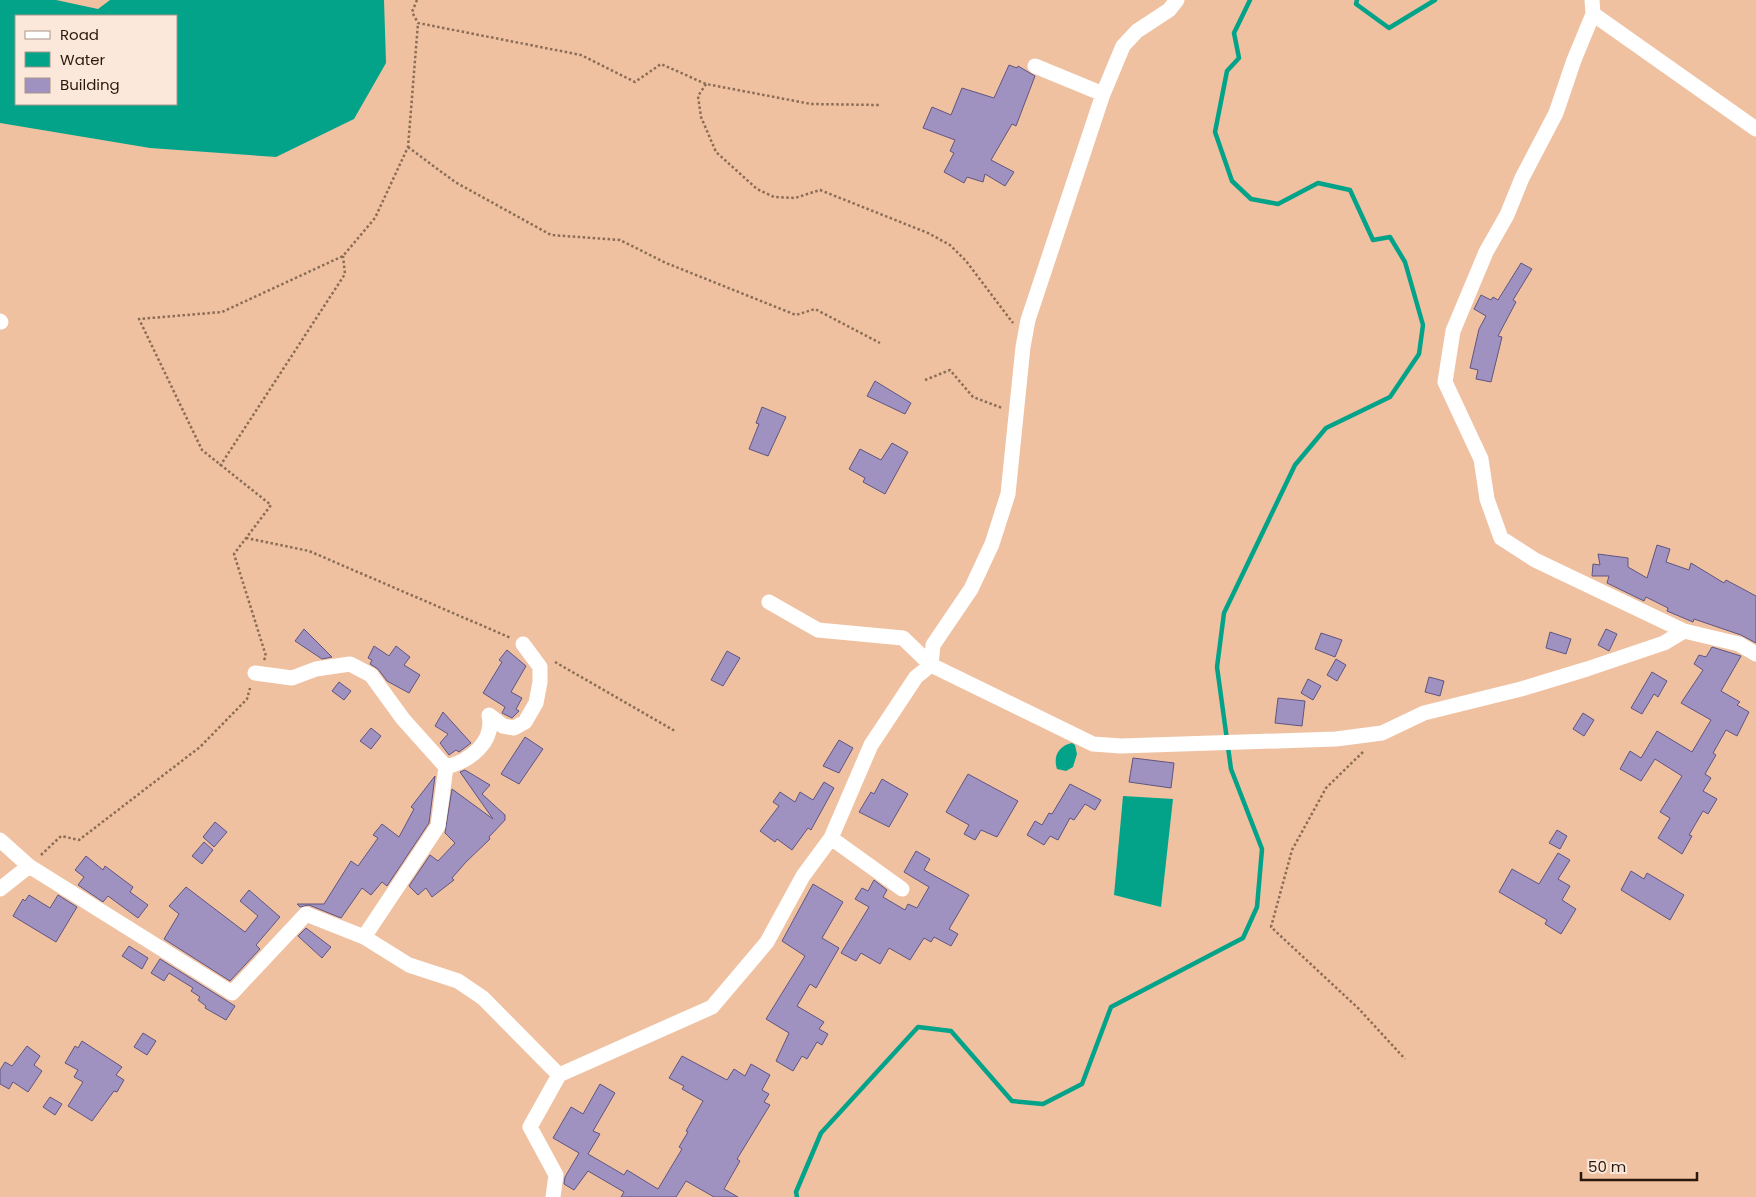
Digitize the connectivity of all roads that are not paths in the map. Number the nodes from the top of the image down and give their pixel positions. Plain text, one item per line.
1 (1177, 0) edge
2 (1593, 7) edge
3 (1035, 66) dead end
4 (1103, 94) junction
5 (1756, 129) edge
6 (769, 602) dead end
7 (1684, 631) junction
8 (523, 644) road end
9 (1756, 654) edge
10 (931, 665) junction
11 (255, 674) road end
12 (446, 767) junction
13 (832, 838) junction
14 (0, 840) edge
15 (29, 866) junction
16 (0, 889) edge
17 (902, 890) dead end
18 (364, 938) junction
19 (559, 1075) junction
20 (553, 1197) edge

1 - 4 street
2 - 5 street
2 - 7 street
3 - 4 street
4 - 10 street
6 - 10 street
7 - 9 street
7 - 10 street
8 - 12 street
10 - 13 street
11 - 12 street
12 - 18 street
13 - 17 street
13 - 19 street
14 - 15 street
15 - 16 street
15 - 18 street
18 - 19 street
19 - 20 street

